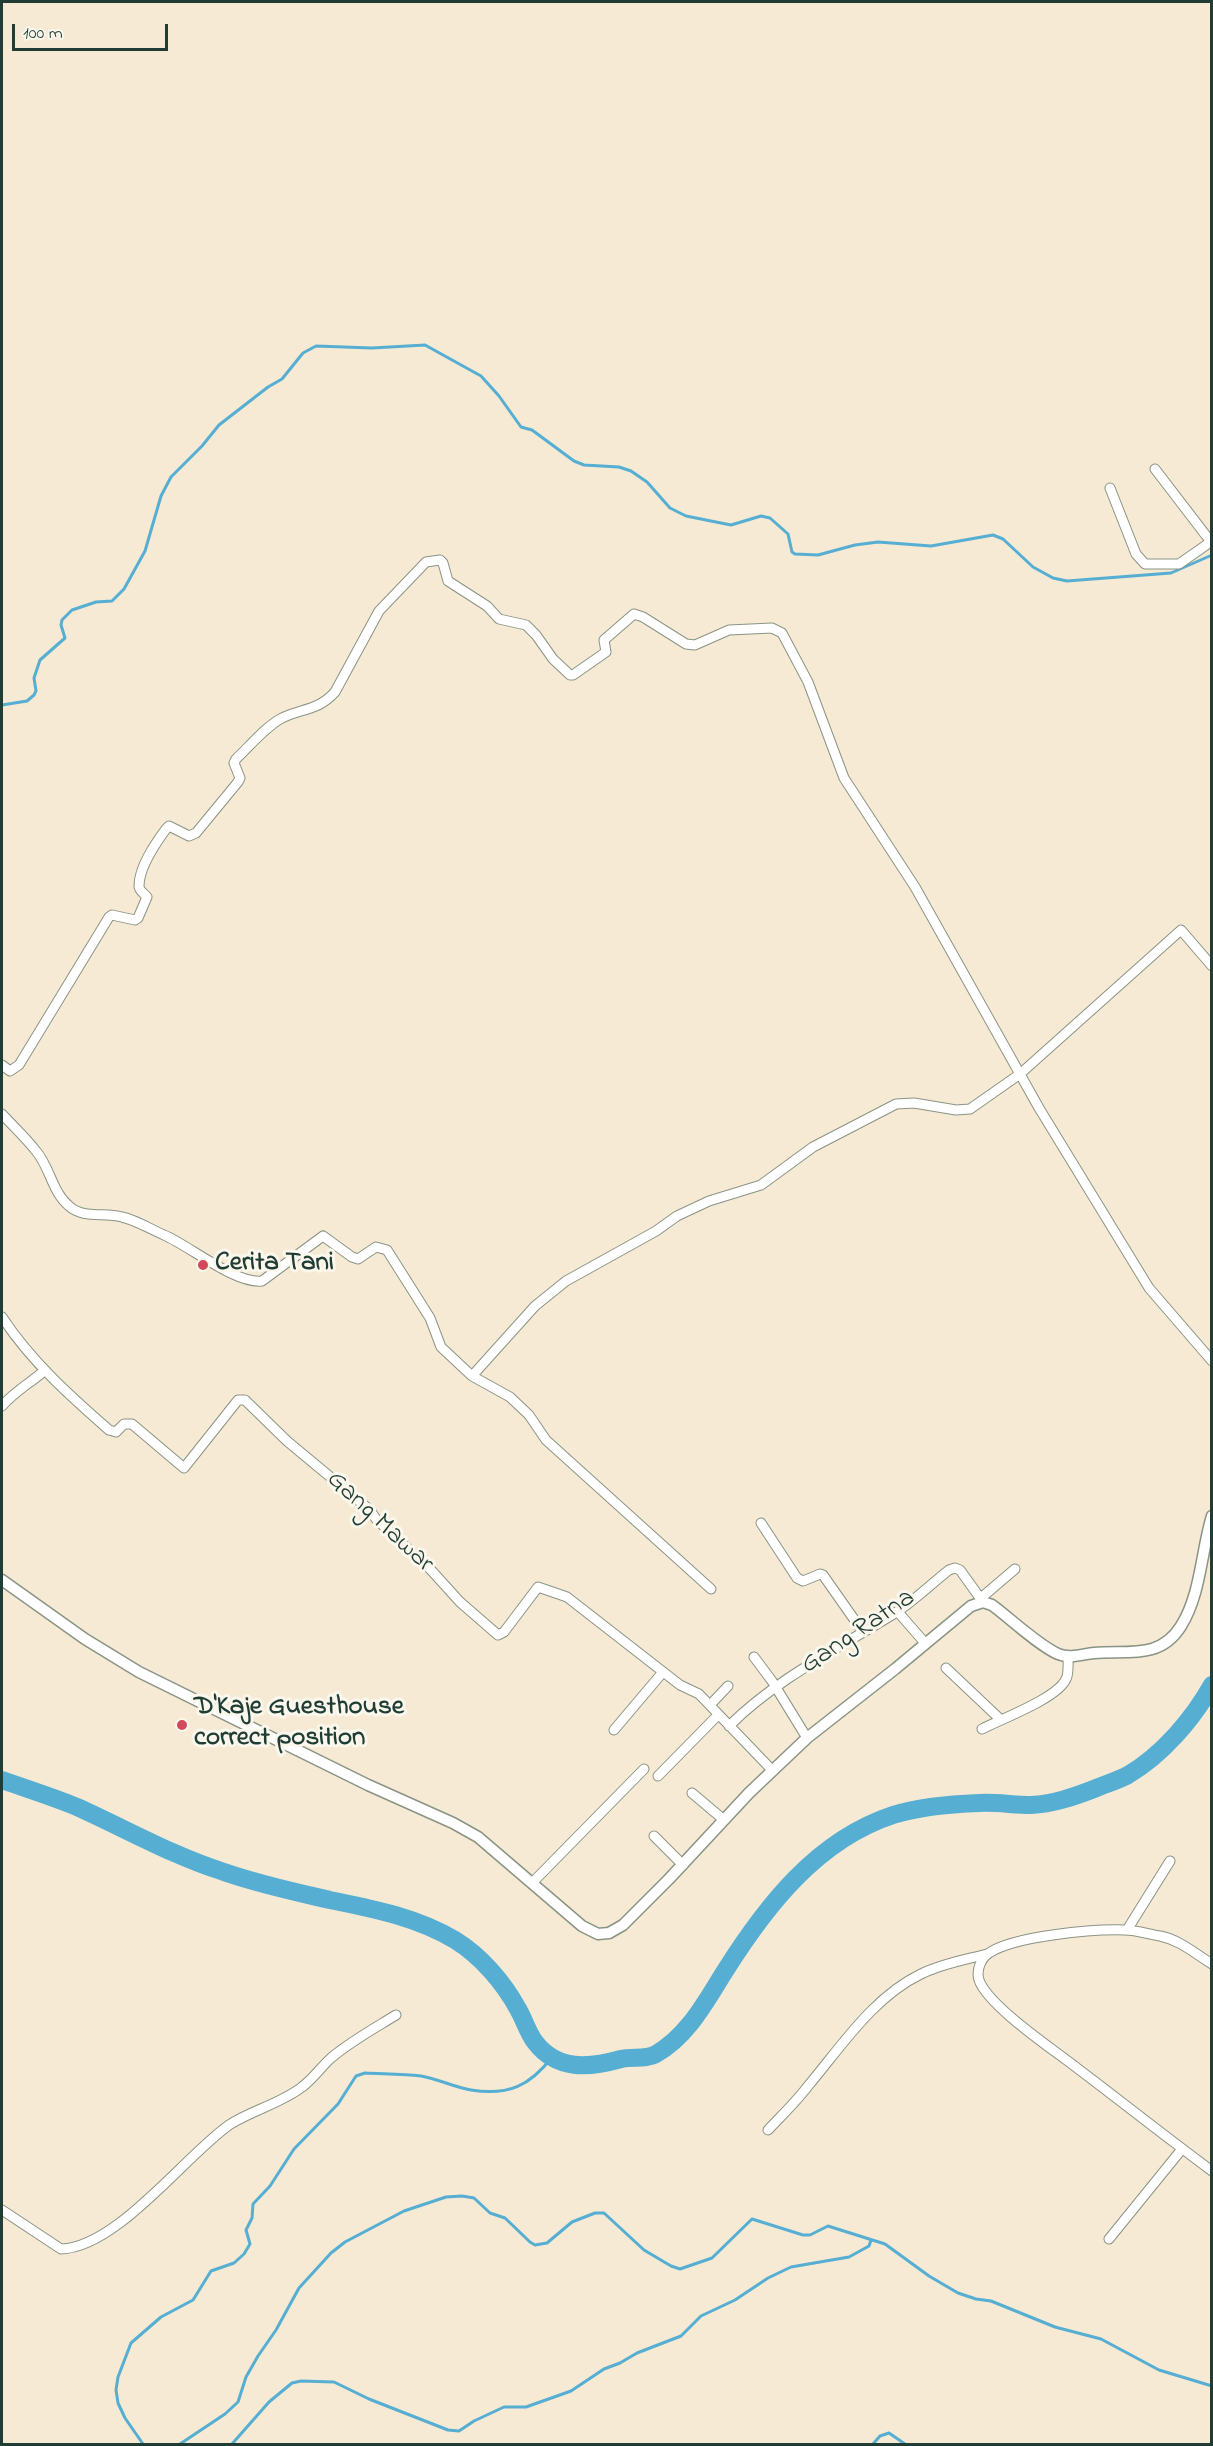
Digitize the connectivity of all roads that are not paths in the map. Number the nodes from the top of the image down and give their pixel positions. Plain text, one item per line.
1 (1155, 469) dead end
2 (1110, 488) dead end
3 (1211, 542) edge
4 (1212, 966) edge
5 (2, 1065) edge
6 (1020, 1074) junction
7 (2, 1114) edge
8 (2, 1317) edge
9 (1212, 1361) edge
10 (44, 1371) junction
11 (472, 1376) junction
12 (2, 1406) edge
13 (1212, 1516) edge
14 (761, 1523) dead end
15 (1015, 1569) dead end
16 (2, 1580) edge
17 (711, 1589) dead end
18 (982, 1600) junction
19 (897, 1612) junction
20 (863, 1632) junction
21 (925, 1643) junction
22 (1068, 1656) junction
23 (754, 1657) dead end
24 (946, 1668) dead end
25 (663, 1672) junction
26 (728, 1686) dead end
27 (776, 1688) junction
28 (710, 1705) junction
29 (718, 1715) junction
30 (1001, 1720) junction
31 (729, 1726) junction
32 (982, 1729) dead end
33 (614, 1730) dead end
34 (807, 1738) junction
35 (644, 1768) dead end
36 (772, 1770) junction
37 (658, 1776) dead end
38 (693, 1792) dead end
39 (724, 1820) junction
40 (654, 1836) dead end
41 (1170, 1861) dead end
42 (683, 1865) junction
43 (532, 1883) junction
44 (1127, 1930) junction
45 (987, 1954) junction
46 (1212, 1964) edge
47 (396, 2014) dead end
48 (768, 2130) dead end
49 (1182, 2149) junction
50 (1212, 2170) edge
51 (2, 2210) edge
52 (1109, 2239) dead end

1 - 3 street
2 - 3 street
4 - 6 street
5 - 6 street
6 - 9 street
6 - 11 street
7 - 11 street
8 - 10 street, Gang Mawar
10 - 12 street
10 - 25 street, Gang Mawar
11 - 17 street
13 - 22 street
14 - 20 street
15 - 18 street
16 - 43 street
18 - 19 street, Gang Ratna
18 - 21 street
18 - 22 street
19 - 20 street, Gang Ratna
19 - 21 street
20 - 27 street, Gang Ratna
21 - 34 street
22 - 30 street
23 - 27 street
24 - 30 street
25 - 28 street, Gang Mawar
25 - 33 street
26 - 28 street
27 - 31 street, Gang Ratna
27 - 34 street
28 - 29 street, Gang Mawar
29 - 31 street, Gang Mawar
29 - 37 street
30 - 32 street
31 - 36 street, Gang Mawar
34 - 36 street
35 - 43 street
36 - 39 street
38 - 39 street
39 - 42 street
40 - 42 street
41 - 44 street
42 - 43 street
44 - 45 street
44 - 46 street
45 - 48 street
45 - 49 street
47 - 51 street
49 - 50 street
49 - 52 street

